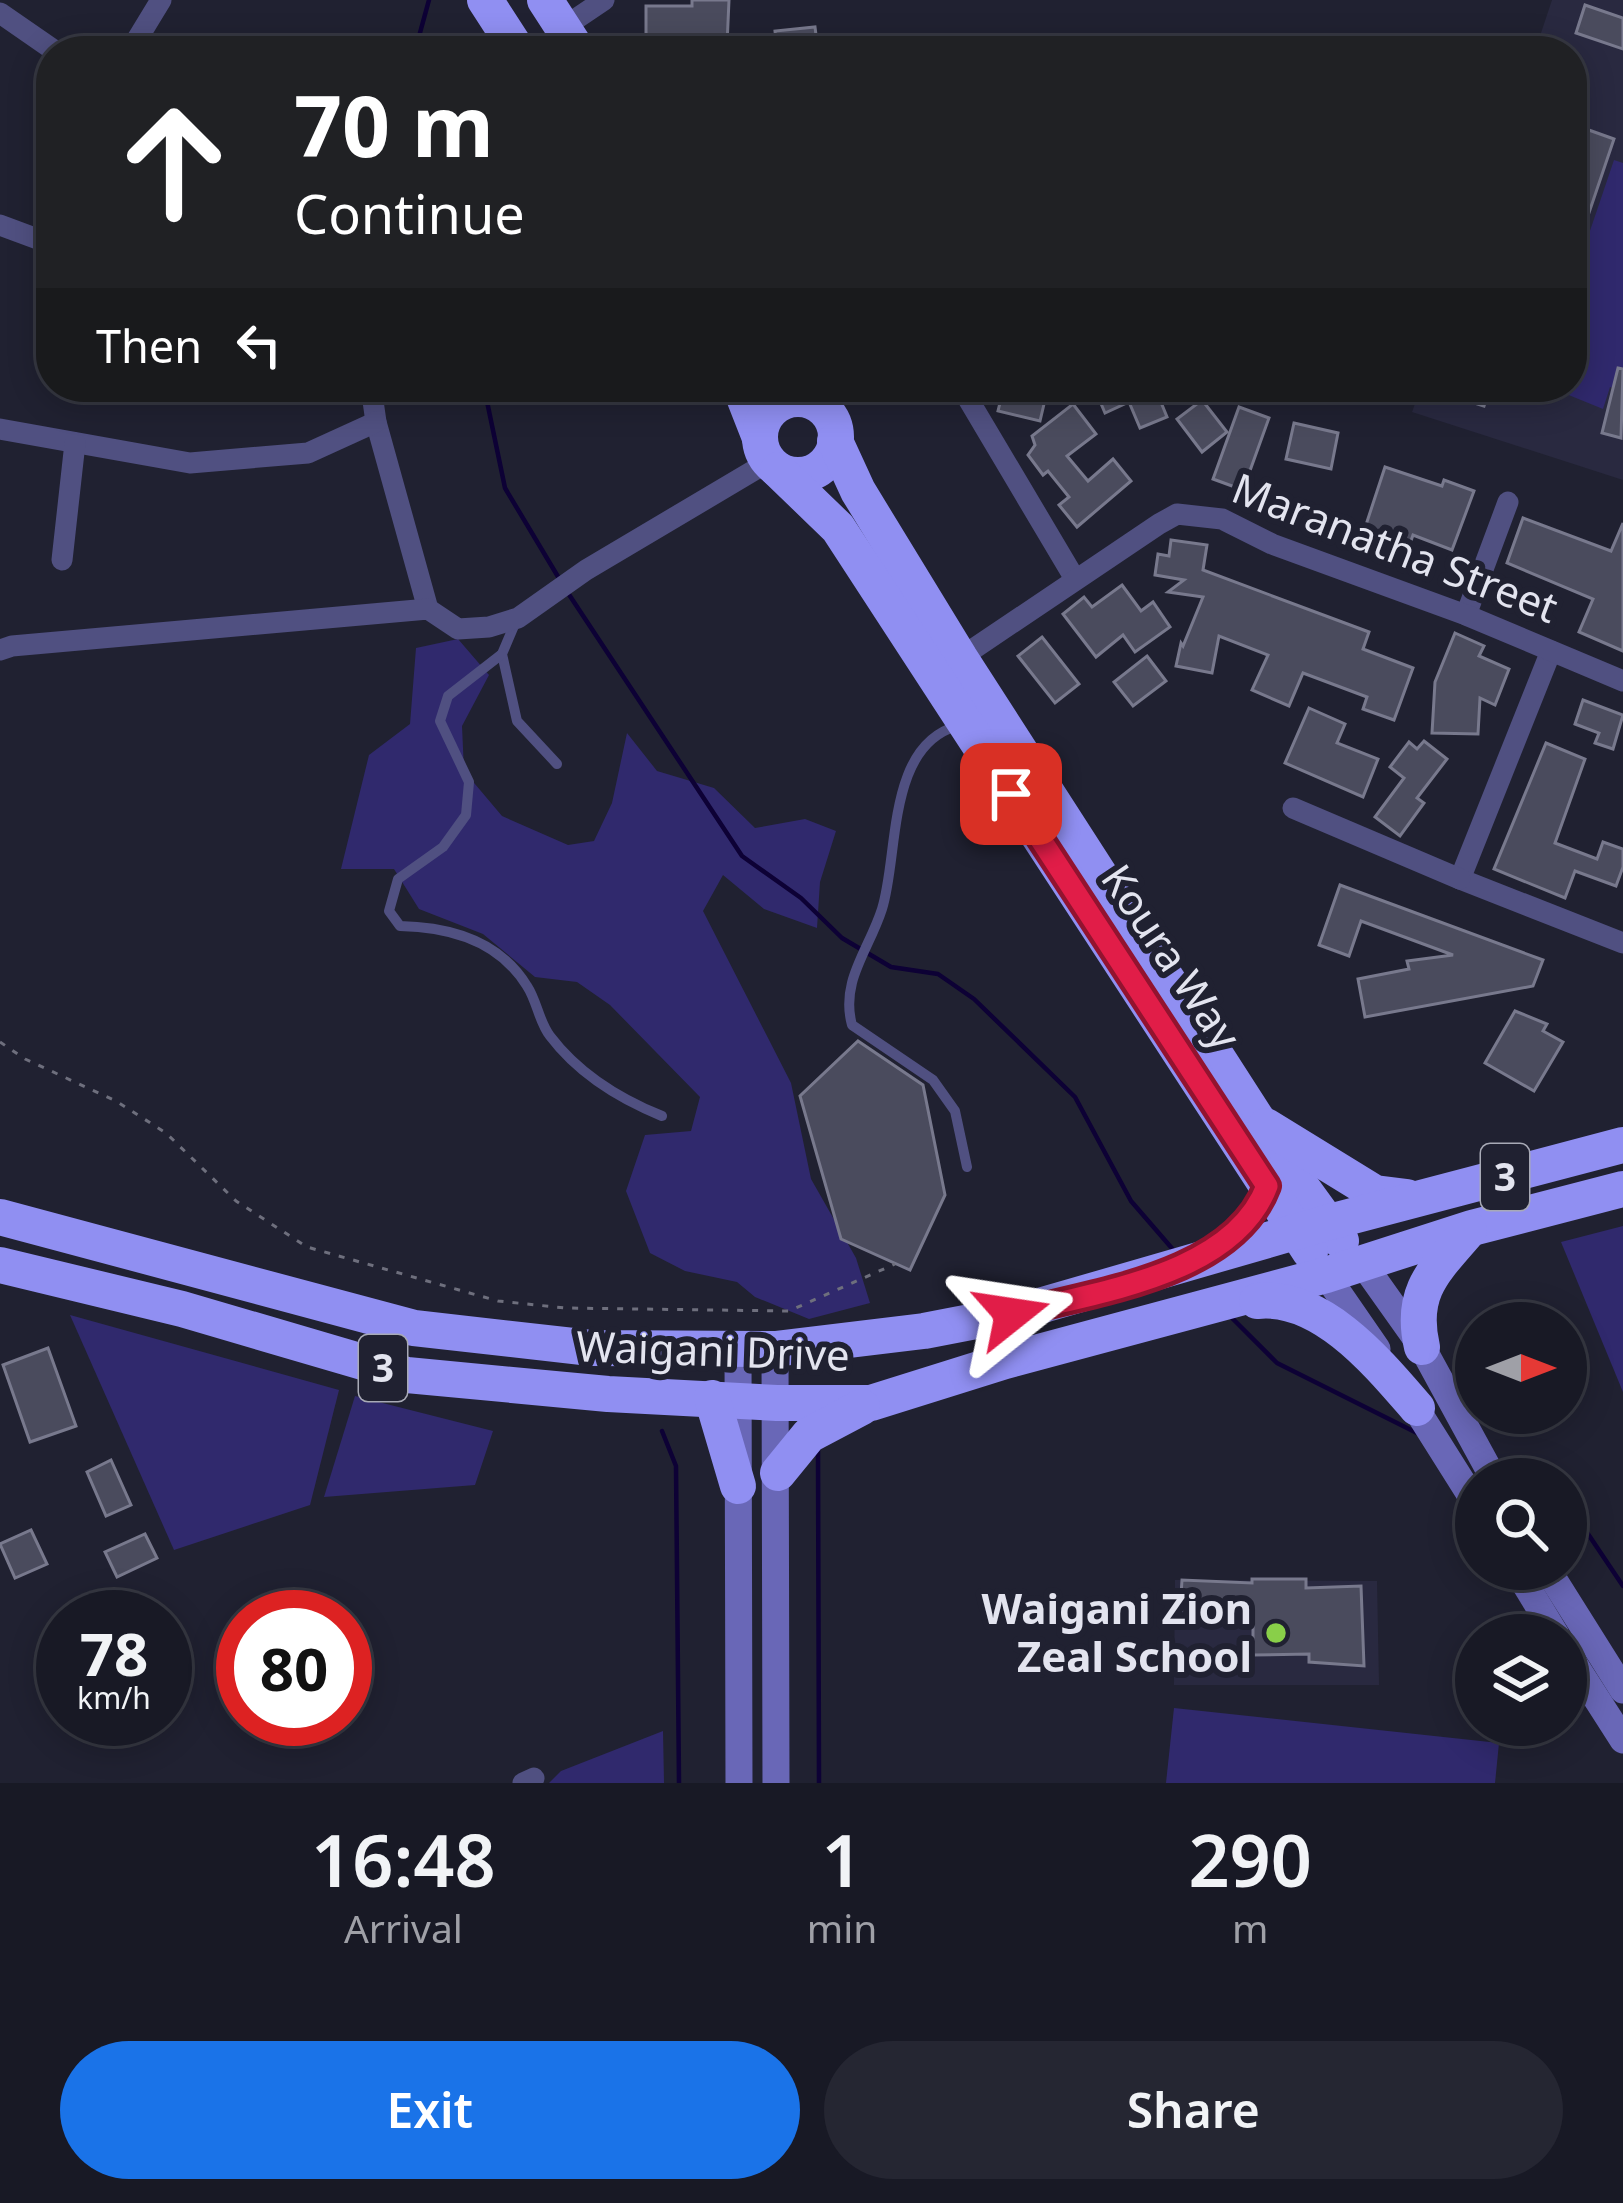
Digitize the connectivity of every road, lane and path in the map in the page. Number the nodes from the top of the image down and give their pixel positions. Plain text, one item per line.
1 (161, 0) edge
2 (484, 0) edge
3 (604, 0) edge
4 (0, 14) edge
5 (562, 26) edge
6 (139, 36) edge
7 (508, 36) edge
8 (36, 38) edge
9 (0, 225) edge
10 (36, 238) edge
11 (373, 402) edge
12 (746, 402) edge
13 (785, 402) edge
14 (812, 402) edge
15 (970, 402) edge
16 (376, 422) junction
17 (0, 429) edge
18 (836, 441) junction
19 (75, 443) junction
20 (769, 456) junction
21 (1508, 502) dead end
22 (62, 560) dead end
23 (1075, 579) junction
24 (428, 609) junction
25 (1466, 615) junction
26 (518, 618) junction
27 (0, 650) edge
28 (1551, 651) junction
29 (502, 653) junction
30 (960, 658) junction
31 (1623, 681) edge
32 (966, 724) junction
33 (557, 764) dead end
34 (1293, 808) dead end
35 (1460, 879) junction
36 (1623, 943) edge
37 (0, 1042) edge
38 (662, 1115) dead end
39 (1263, 1124) junction
40 (1623, 1145) edge
41 (967, 1167) dead end
42 (1267, 1186) junction
43 (1623, 1189) edge
44 (1427, 1197) junction
45 (10, 1220) edge
46 (1472, 1228) junction
47 (1312, 1229) junction
48 (1360, 1261) junction
49 (1196, 1262) junction
50 (896, 1264) dead end
51 (0, 1265) edge
52 (1326, 1275) junction
53 (182, 1309) junction
54 (1205, 1310) junction
55 (738, 1347) junction
56 (1422, 1347) junction
57 (776, 1349) junction
58 (743, 1400) junction
59 (871, 1403) junction
60 (1417, 1408) junction
61 (1483, 1458) edge
62 (1455, 1470) edge
63 (778, 1473) junction
64 (738, 1486) joint
65 (1560, 1590) edge
66 (1587, 1684) edge
67 (1623, 1690) edge
68 (1623, 1740) edge
69 (739, 1783) edge
70 (776, 1783) edge

1 - 6 street
2 - 7 highway
3 - 5 street
4 - 8 street
9 - 10 street
11 - 16 street
12 - 20 highway, Koura Way
13 - 20 highway
14 - 18 highway
15 - 23 street
16 - 19 street
16 - 24 street
17 - 19 street
18 - 20 highway
18 - 30 highway, Koura Way
19 - 22 street
20 - 26 street
20 - 32 highway, Koura Way
21 - 25 street
23 - 25 street, Maranatha Street
23 - 30 street, Maranatha Street
24 - 26 street
24 - 27 street
25 - 28 street, Maranatha Street
26 - 29 lane
28 - 31 street, Maranatha Street
28 - 35 street
29 - 33 lane
29 - 38 lane
30 - 39 highway, Koura Way
32 - 41 lane
32 - 42 highway, Koura Way
34 - 35 street
35 - 36 street
37 - 50 path
39 - 44 highway
39 - 47 highway, Koura Way
40 - 44 highway, Waigani Drive / 3
42 - 47 highway, Koura Way
42 - 49 highway
43 - 46 highway, Waigani Drive / 3
44 - 47 highway, Waigani Drive / 3
45 - 53 highway
45 - 55 highway, Waigani Drive / 3
46 - 48 highway, Waigani Drive / 3
46 - 56 highway
47 - 48 highway, Koura Way
47 - 49 highway, Waigani Drive / 3
47 - 52 highway, Koura Way
48 - 52 highway, Waigani Drive / 3
48 - 56 main road, Koura Way
49 - 57 highway, Waigani Drive / 3
51 - 53 highway, Waigani Drive / 3
52 - 54 highway, Waigani Drive / 3
52 - 60 main road, Koura Way
53 - 58 highway, Waigani Drive / 3
54 - 59 highway, Waigani Drive / 3
54 - 60 highway
55 - 57 highway, Waigani Drive / 3
55 - 58 main road
56 - 61 main road, Koura Way
57 - 58 main road
58 - 59 highway, Waigani Drive / 3
58 - 63 main road
58 - 64 highway
59 - 63 highway
60 - 62 main road, Koura Way
63 - 70 main road
64 - 69 main road
65 - 67 main road
66 - 68 main road

